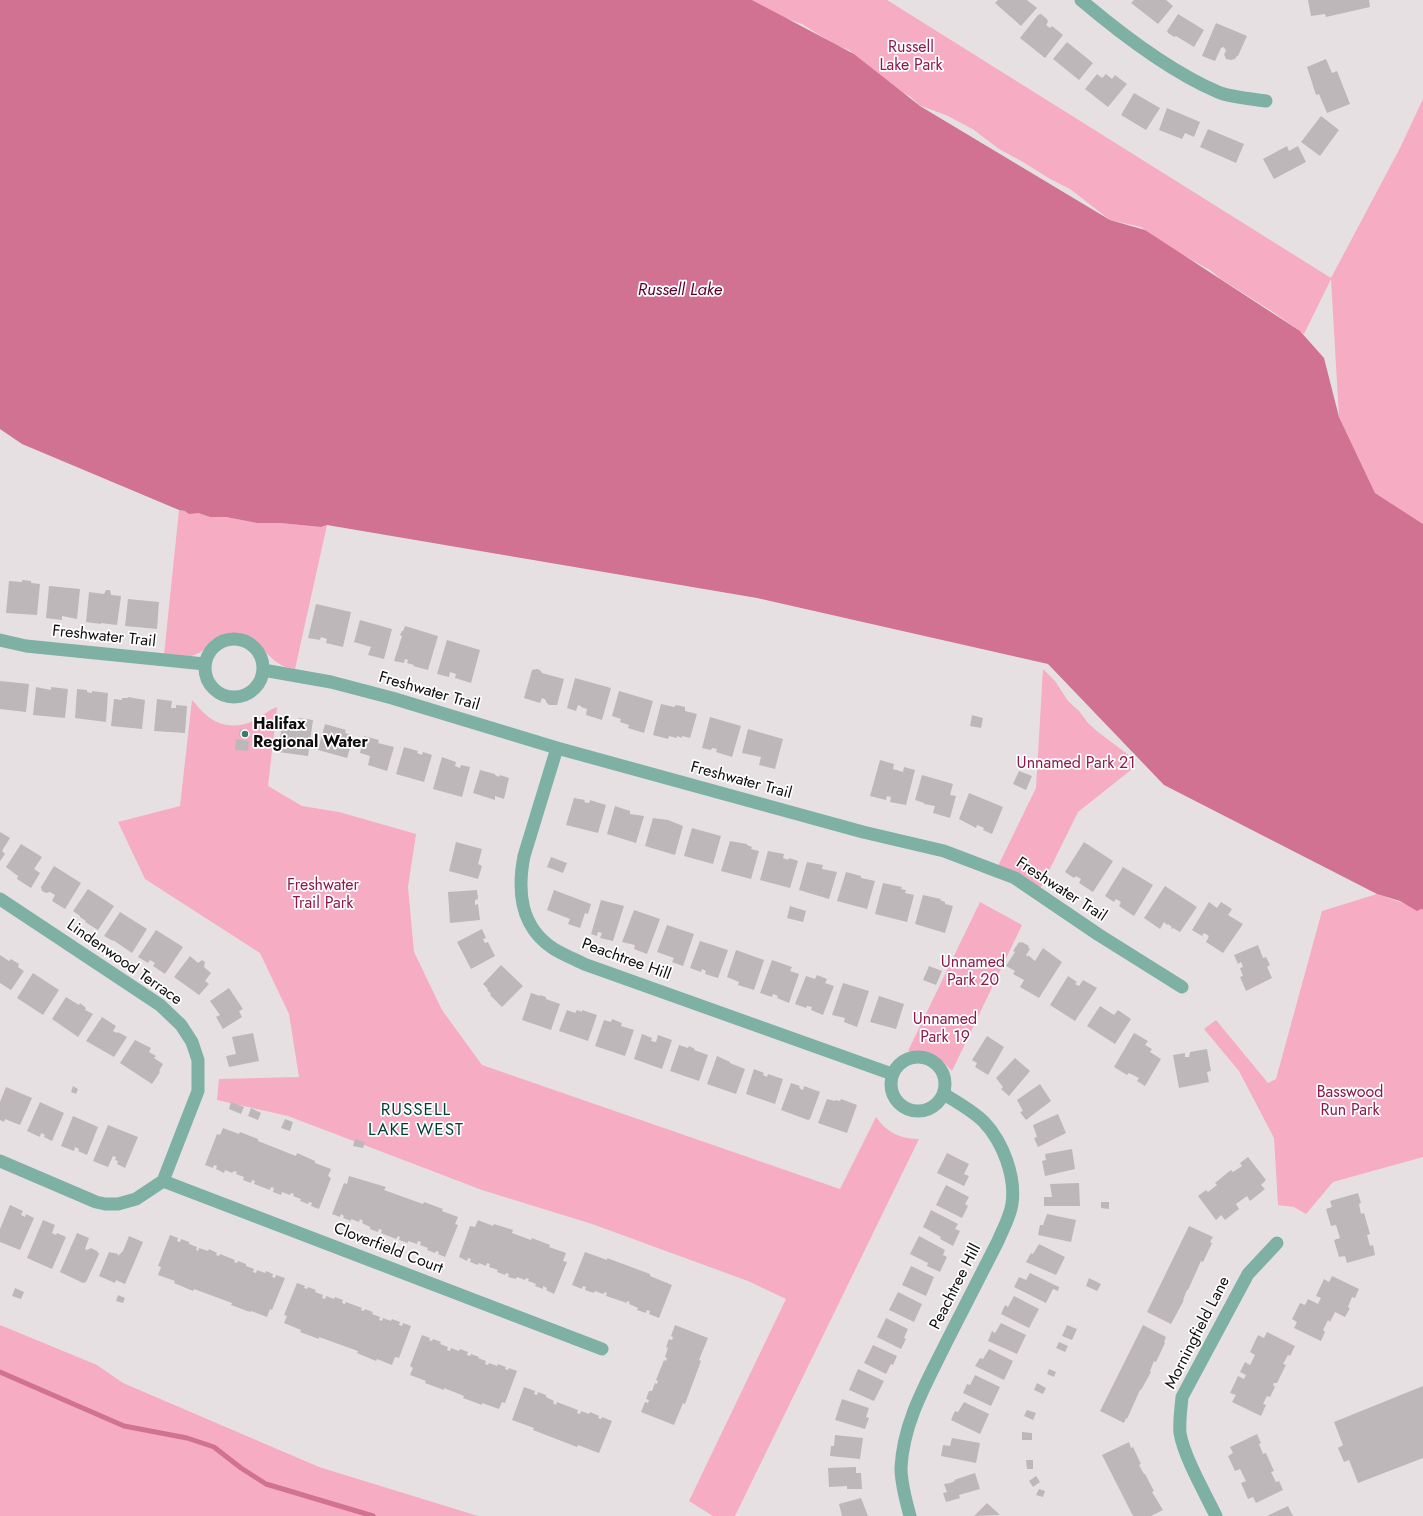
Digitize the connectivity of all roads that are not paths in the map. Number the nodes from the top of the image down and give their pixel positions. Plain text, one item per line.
1 (1081, 0) edge
2 (1266, 101) dead end
3 (0, 640) edge
4 (205, 664) junction
5 (263, 670) junction
6 (557, 748) junction
7 (0, 899) edge
8 (1182, 987) dead end
9 (892, 1074) junction
10 (944, 1094) junction
11 (0, 1161) edge
12 (163, 1181) junction
13 (1277, 1242) dead end
14 (602, 1349) dead end
15 (910, 1516) edge
16 (1216, 1516) edge

1 - 2 street
3 - 4 street, Freshwater Trail
4 - 5 street
4 - 5 street
5 - 6 street, Freshwater Trail
6 - 8 street, Freshwater Trail
6 - 9 street, Peachtree Hill
7 - 12 street, Lindenwood Terrace
9 - 10 street
9 - 10 street
10 - 15 street, Peachtree Hill
11 - 12 street
12 - 14 street, Cloverfield Court
13 - 16 street, Morningfield Lane

